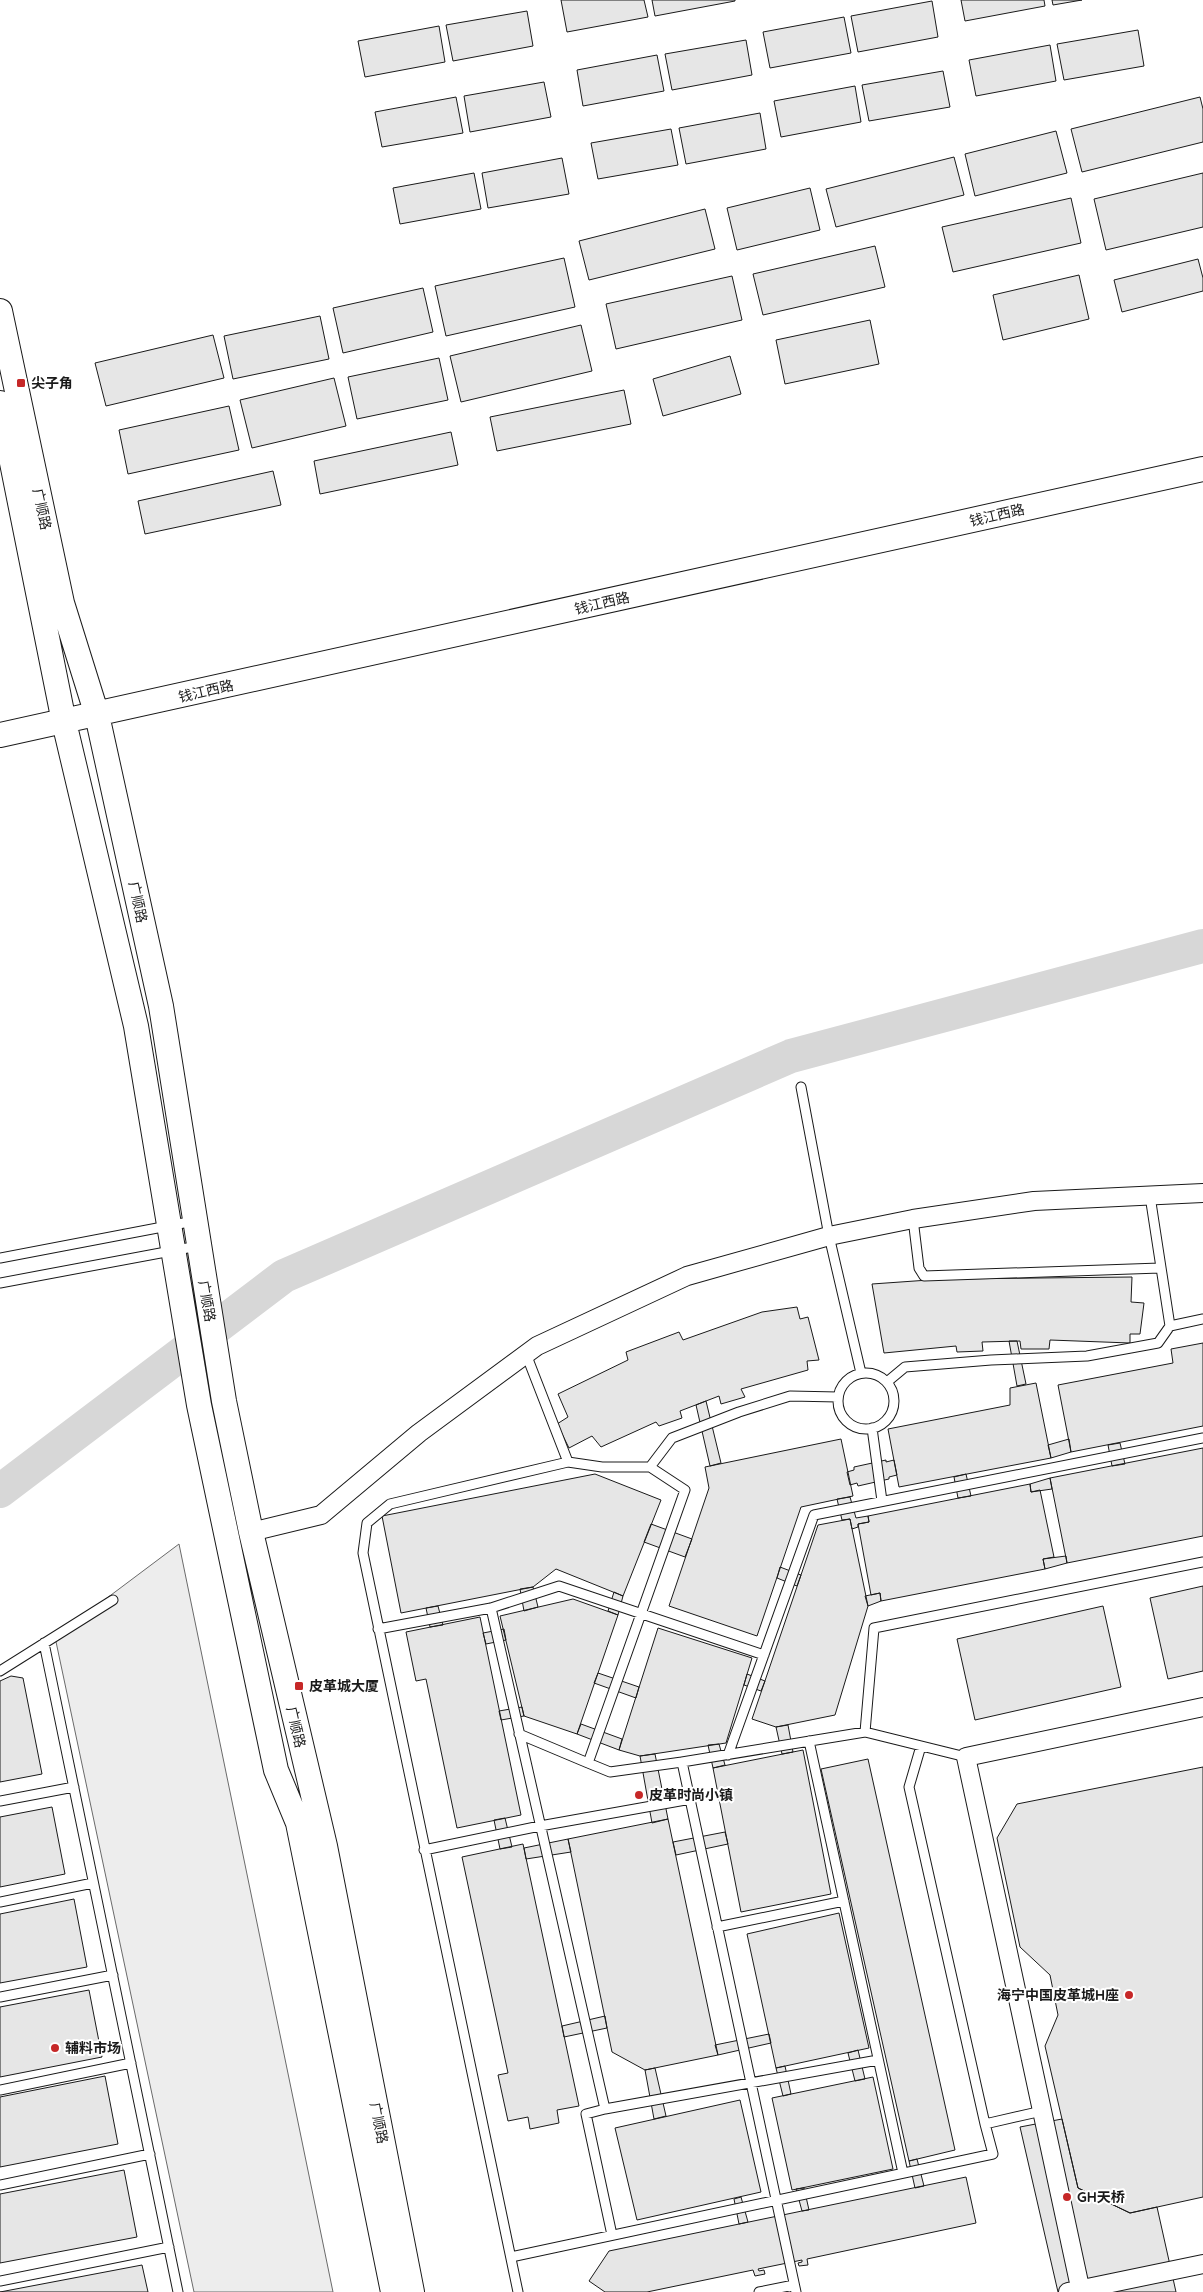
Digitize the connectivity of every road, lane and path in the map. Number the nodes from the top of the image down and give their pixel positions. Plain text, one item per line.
1 (0, 312) edge
2 (0, 403) edge
3 (1203, 469) edge
4 (97, 715) junction
5 (64, 722) junction
6 (0, 735) edge
7 (801, 1087) dead end
8 (1203, 1193) edge
9 (1150, 1196) junction
10 (913, 1219) junction
11 (194, 1221) junction
12 (168, 1226) junction
13 (829, 1236) junction
14 (198, 1246) junction
15 (172, 1251) junction
16 (0, 1258) edge
17 (1160, 1268) junction
18 (0, 1283) edge
19 (1203, 1319) edge
20 (1170, 1326) junction
21 (526, 1354) junction
22 (861, 1373) junction
23 (887, 1382) junction
24 (838, 1397) junction
25 (872, 1428) junction
26 (1203, 1438) edge
27 (568, 1462) junction
28 (650, 1467) junction
29 (882, 1501) junction
30 (251, 1532) junction
31 (1203, 1562) edge
32 (113, 1600) dead end
33 (491, 1608) junction
34 (642, 1613) junction
35 (378, 1629) junction
36 (44, 1643) junction
37 (764, 1655) junction
38 (0, 1671) edge
39 (1203, 1707) edge
40 (865, 1732) junction
41 (519, 1734) junction
42 (809, 1741) junction
43 (921, 1746) junction
44 (728, 1755) junction
45 (966, 1757) junction
46 (682, 1762) junction
47 (588, 1764) junction
48 (74, 1786) junction
49 (691, 1799) junction
50 (0, 1802) edge
51 (540, 1826) junction
52 (424, 1850) junction
53 (94, 1883) junction
54 (0, 1902) edge
55 (844, 1902) junction
56 (717, 1927) junction
57 (113, 1976) junction
58 (0, 1997) edge
59 (878, 2060) junction
60 (131, 2063) junction
61 (751, 2083) junction
62 (0, 2090) edge
63 (605, 2109) junction
64 (1042, 2111) junction
65 (985, 2124) junction
66 (150, 2154) junction
67 (903, 2173) junction
68 (0, 2185) edge
69 (776, 2200) junction
70 (612, 2235) junction
71 (169, 2247) junction
72 (511, 2256) junction
73 (1203, 2264) edge
74 (0, 2281) edge
75 (795, 2288) edge
76 (1076, 2291) edge
77 (178, 2292) edge
78 (393, 2292) edge
79 (412, 2292) edge
80 (518, 2292) edge
81 (759, 2292) edge

1 - 4 main road, 广顺路
2 - 5 main road, 广顺路
3 - 4 main road, 钱江西路
4 - 5 main road, 钱江西路
4 - 11 main road, 广顺路
5 - 6 main road, 钱江西路
5 - 12 main road, 广顺路
7 - 13 lane
8 - 9 street
9 - 10 street
9 - 17 lane
10 - 13 street
10 - 17 lane
11 - 12 lane
11 - 14 main road, 广顺路
12 - 15 main road, 广顺路
12 - 16 lane
13 - 21 street
13 - 22 lane
14 - 15 lane
14 - 30 main road, 广顺路
15 - 18 lane
15 - 78 main road, 广顺路
17 - 20 lane
19 - 20 lane
20 - 23 lane
21 - 27 lane
21 - 30 street
22 - 23 lane
22 - 24 lane
23 - 25 lane
24 - 25 lane
24 - 28 lane
25 - 29 lane
26 - 29 lane
27 - 28 lane
27 - 35 lane
28 - 34 lane
29 - 37 lane
30 - 79 main road, 广顺路
31 - 40 lane
32 - 36 lane
33 - 34 lane
33 - 35 lane
33 - 41 lane
34 - 37 lane
34 - 47 lane
35 - 52 lane
36 - 38 lane
36 - 48 lane
37 - 44 lane
39 - 45 street
40 - 42 lane
40 - 43 lane
41 - 47 lane
41 - 51 lane
42 - 44 lane
42 - 55 lane
43 - 45 lane
43 - 65 lane
44 - 46 lane
45 - 64 street
46 - 47 lane
46 - 49 lane
48 - 50 lane
48 - 53 lane
49 - 51 lane
49 - 56 lane
51 - 52 lane
51 - 63 lane
52 - 72 lane
53 - 54 lane
53 - 57 lane
55 - 56 lane
55 - 59 lane
56 - 61 lane
57 - 58 lane
57 - 60 lane
59 - 61 lane
59 - 67 lane
60 - 62 lane
60 - 66 lane
61 - 63 lane
61 - 69 lane
63 - 70 lane
64 - 65 lane
64 - 76 street
65 - 67 lane
66 - 68 lane
66 - 71 lane
67 - 69 lane
69 - 70 lane
69 - 75 lane
70 - 72 lane
71 - 74 lane
71 - 77 lane
72 - 80 lane
73 - 76 street
75 - 81 lane

